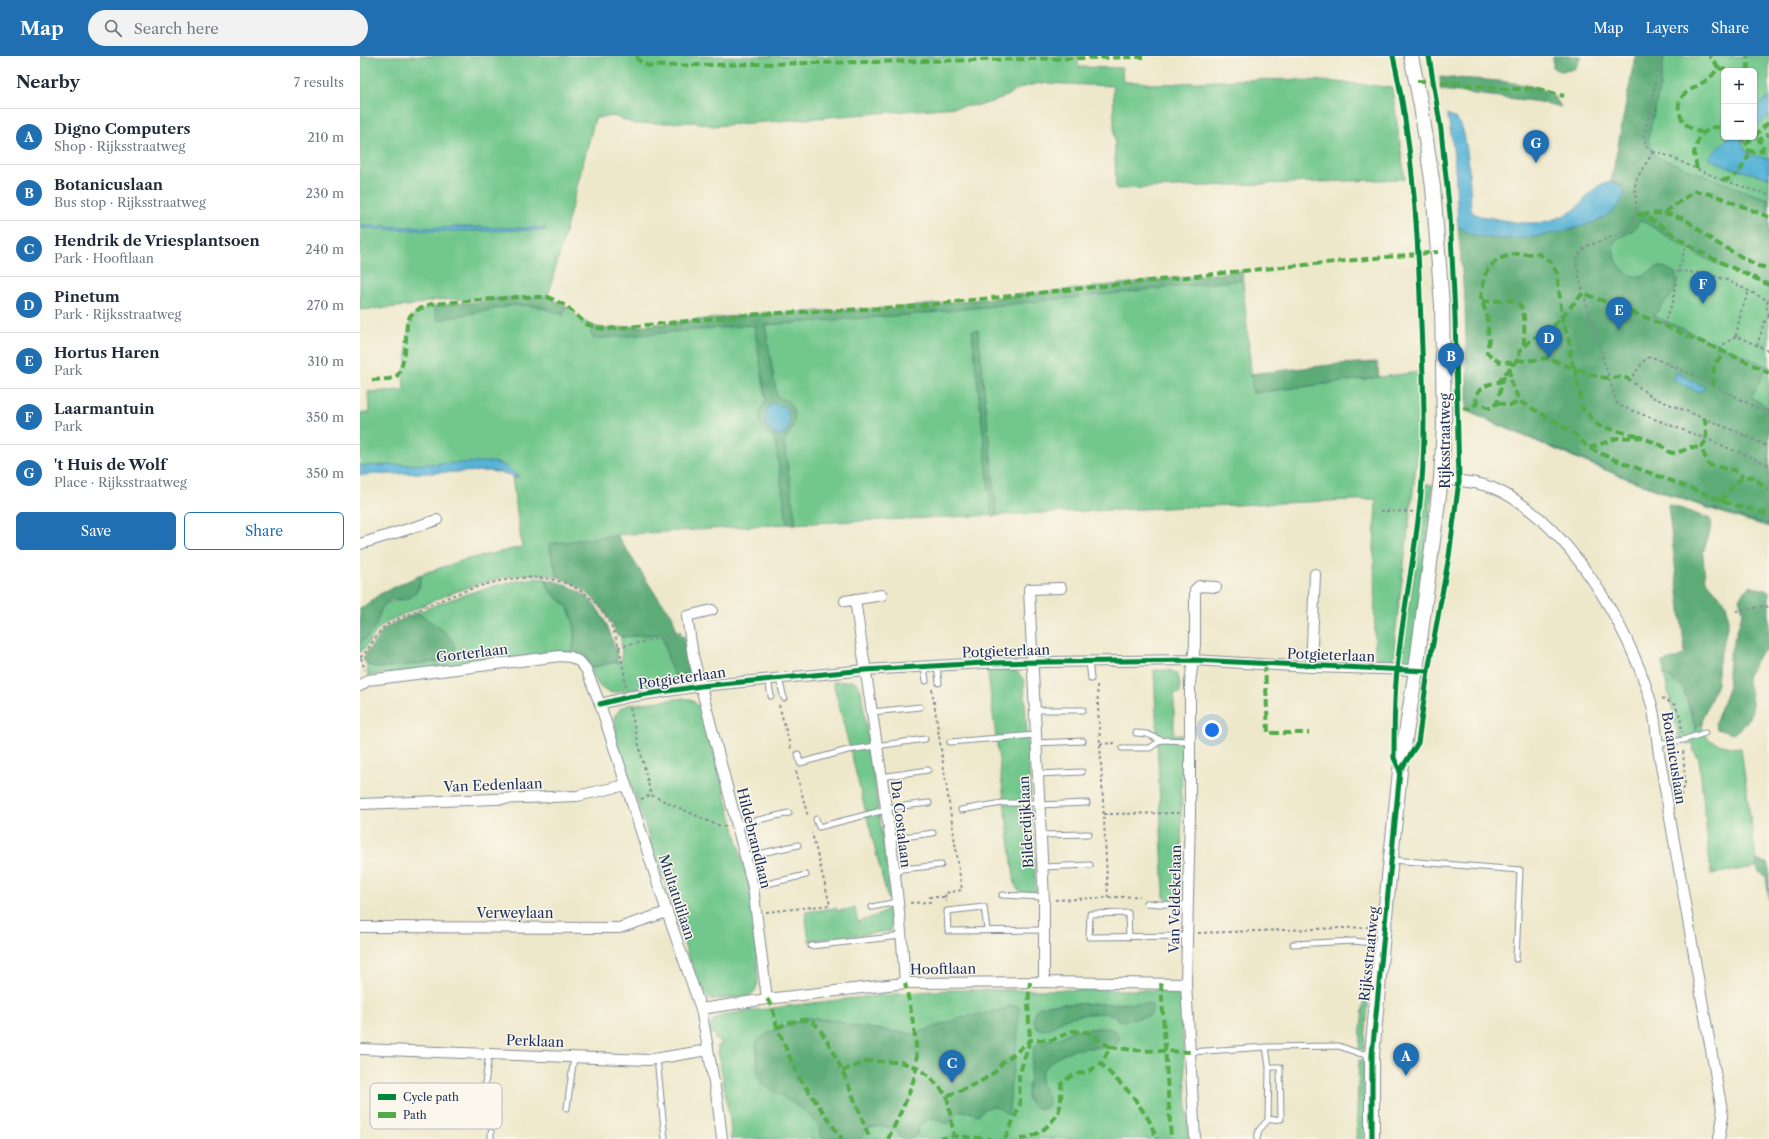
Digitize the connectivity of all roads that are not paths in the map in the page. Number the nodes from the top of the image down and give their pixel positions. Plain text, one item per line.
1 (1411, 56) edge
2 (1441, 480) junction
3 (437, 520) dead end
4 (360, 544) edge
5 (1315, 574) dead end
6 (1216, 587) dead end
7 (1061, 588) dead end
8 (882, 595) dead end
9 (855, 599) junction
10 (845, 601) dead end
11 (712, 610) dead end
12 (1192, 660) junction
13 (1032, 661) junction
14 (1089, 661) junction
15 (930, 667) junction
16 (1311, 667) junction
17 (586, 669) joint
18 (865, 670) junction
19 (1416, 670) junction
20 (779, 679) junction
21 (1091, 679) dead end
22 (768, 680) junction
23 (926, 681) dead end
24 (939, 683) dead end
25 (360, 686) edge
26 (701, 686) junction
27 (771, 696) dead end
28 (784, 698) dead end
29 (600, 704) junction
30 (920, 707) dead end
31 (1034, 710) junction
32 (1084, 710) dead end
33 (872, 712) junction
34 (1705, 732) dead end
35 (1136, 733) dead end
36 (925, 739) dead end
37 (1036, 739) junction
38 (1162, 740) junction
39 (1083, 741) dead end
40 (1189, 741) junction
41 (950, 742) dead end
42 (1658, 744) junction
43 (877, 745) junction
44 (1122, 748) dead end
45 (798, 754) dead end
46 (928, 770) dead end
47 (1082, 772) dead end
48 (1037, 774) junction
49 (881, 777) junction
50 (626, 785) junction
51 (929, 803) dead end
52 (1087, 803) dead end
53 (360, 804) edge
54 (1039, 804) junction
55 (885, 809) junction
56 (961, 810) dead end
57 (789, 813) dead end
58 (816, 819) dead end
59 (737, 827) junction
60 (933, 833) dead end
61 (1089, 834) dead end
62 (1040, 835) junction
63 (889, 838) junction
64 (798, 845) dead end
65 (745, 857) junction
66 (1391, 860) junction
67 (941, 865) dead end
68 (1090, 865) dead end
69 (1042, 867) junction
70 (893, 870) junction
71 (806, 875) dead end
72 (752, 887) junction
73 (1002, 895) dead end
74 (1043, 898) junction
75 (897, 903) junction
76 (1146, 903) dead end
77 (1189, 906) junction
78 (872, 907) dead end
79 (667, 912) junction
80 (360, 927) edge
81 (987, 930) junction
82 (1044, 930) junction
83 (1188, 935) junction
84 (902, 936) junction
85 (1129, 937) junction
86 (1293, 944) dead end
87 (1382, 944) junction
88 (811, 946) dead end
89 (1516, 959) dead end
90 (1044, 982) junction
91 (905, 983) junction
92 (1186, 984) junction
93 (767, 999) junction
94 (701, 1009) junction
95 (1266, 1047) junction
96 (360, 1048) edge
97 (708, 1050) junction
98 (1190, 1052) junction
99 (489, 1054) junction
100 (1372, 1055) junction
101 (574, 1057) junction
102 (657, 1057) junction
103 (1269, 1067) junction
104 (485, 1083) edge
105 (567, 1108) dead end
106 (1268, 1120) junction
107 (491, 1132) dead end
108 (491, 1139) edge
109 (665, 1139) edge
110 (722, 1139) edge
111 (1195, 1139) edge
112 (1257, 1139) edge
113 (1372, 1139) edge
114 (1719, 1139) edge

1 - 2 main road, Rijksstraatweg
2 - 19 main road, Rijksstraatweg
2 - 42 street, Botanicuslaan
3 - 4 street
5 - 16 street, Potgieterlaan
6 - 12 street
7 - 13 street, Potgieterlaan
8 - 9 street
9 - 10 street
9 - 18 street
11 - 26 street, Potgieterlaan
12 - 14 street, Potgieterlaan
12 - 16 street, Potgieterlaan
12 - 40 street, Van Veldekelaan
13 - 14 street, Potgieterlaan
13 - 15 street, Potgieterlaan
13 - 31 street, Bilderdijklaan
14 - 21 lane
15 - 18 street, Potgieterlaan
15 - 23 lane
15 - 24 lane
16 - 19 street, Potgieterlaan
17 - 25 street, Gorterlaan
17 - 29 street, Multatulilaan
18 - 20 street, Potgieterlaan
18 - 33 street, Da Costalaan
19 - 66 main road, Rijksstraatweg
20 - 22 street, Potgieterlaan
20 - 28 lane
22 - 26 street, Potgieterlaan
22 - 27 lane
26 - 29 street, Potgieterlaan
26 - 59 street, Hildebrandlaan
29 - 50 street, Multatulilaan
30 - 33 lane
31 - 32 lane
31 - 37 street, Bilderdijklaan
33 - 43 street, Da Costalaan
34 - 42 lane
35 - 38 lane
36 - 43 lane
37 - 39 lane
37 - 41 lane
37 - 48 street, Bilderdijklaan
38 - 40 lane
38 - 44 lane
40 - 77 street, Van Veldekelaan
42 - 114 street, Botanicuslaan
43 - 45 lane
43 - 49 street, Da Costalaan
46 - 49 lane
47 - 48 lane
48 - 54 street, Bilderdijklaan
49 - 55 street, Da Costalaan
50 - 53 street, Van Eedenlaan
50 - 79 street, Multatulilaan
51 - 55 lane
52 - 54 lane
54 - 56 lane
54 - 62 street, Bilderdijklaan
55 - 58 lane
55 - 63 street, Da Costalaan
57 - 59 lane
59 - 65 street, Hildebrandlaan
60 - 63 lane
61 - 62 lane
62 - 69 street, Bilderdijklaan
63 - 70 street, Da Costalaan
64 - 65 lane
65 - 72 street, Hildebrandlaan
66 - 87 main road, Rijksstraatweg
66 - 89 lane
67 - 70 lane
68 - 69 lane
69 - 74 street, Bilderdijklaan
70 - 75 street, Da Costalaan
71 - 72 lane
72 - 93 street, Hildebrandlaan
73 - 74 lane
74 - 82 street, Bilderdijklaan
75 - 78 lane
75 - 84 street, Da Costalaan
76 - 77 lane
77 - 83 street, Van Veldekelaan
79 - 80 street, Verweylaan
79 - 94 street, Multatulilaan
81 - 81 lane
81 - 82 lane
82 - 90 street, Bilderdijklaan
83 - 85 lane
83 - 92 street, Van Veldekelaan
84 - 88 lane
84 - 91 street, Da Costalaan
85 - 85 lane
86 - 87 lane
87 - 100 main road, Rijksstraatweg
90 - 91 street, Hooftlaan
90 - 92 street, Hooftlaan
91 - 93 street, Hooftlaan
92 - 98 street, Van Veldekelaan
93 - 94 street, Hooftlaan
94 - 97 street, Multatulilaan
95 - 98 lane
95 - 100 lane
95 - 103 lane
96 - 99 street, Perklaan
97 - 102 street, Perklaan
97 - 110 street, Multatulilaan
98 - 111 street, Van Veldekelaan
99 - 101 street, Perklaan
99 - 104 lane
100 - 113 main road, Rijksstraatweg
101 - 102 street, Perklaan
101 - 105 lane
102 - 109 lane
103 - 106 lane
103 - 106 lane
106 - 112 lane
107 - 108 lane

